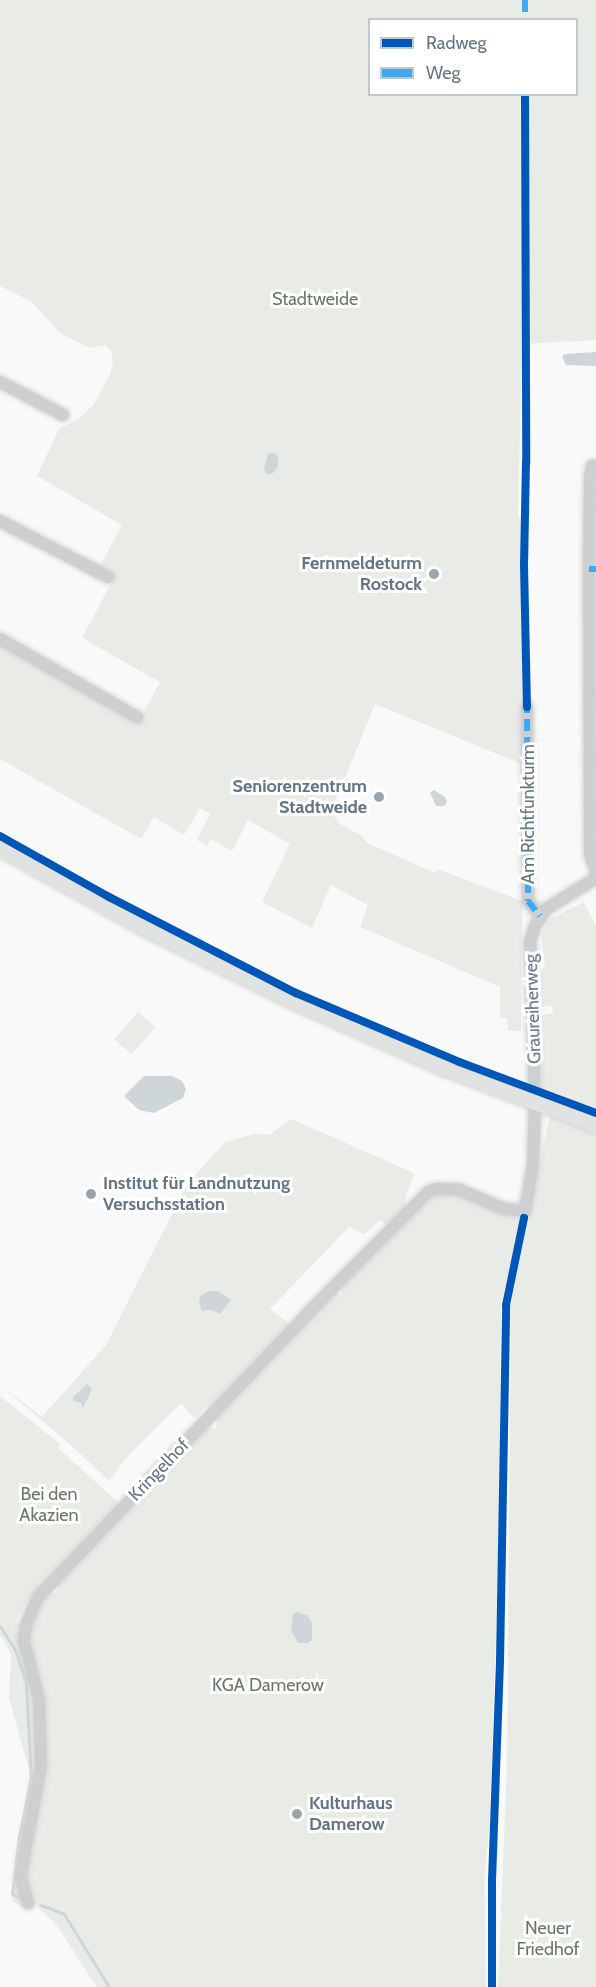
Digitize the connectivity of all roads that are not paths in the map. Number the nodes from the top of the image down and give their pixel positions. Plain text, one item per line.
1 (0, 382) edge
2 (63, 415) dead end
3 (596, 466) edge
4 (0, 521) edge
5 (593, 569) edge
6 (108, 577) dead end
7 (0, 639) edge
8 (527, 707) dead end
9 (137, 717) dead end
10 (0, 848) edge
11 (596, 871) edge
12 (596, 878) edge
13 (540, 916) junction
14 (535, 1100) junction
15 (596, 1125) edge
16 (525, 1211) joint
17 (28, 1903) dead end

1 - 2 street
3 - 5 street
4 - 6 street
5 - 11 street
7 - 9 street
8 - 13 street, Am Richtfunkturm
10 - 14 main road
12 - 13 street
13 - 14 street, Graureiherweg
14 - 15 main road
14 - 16 street, Graureiherweg
16 - 17 street, Kringelhof

